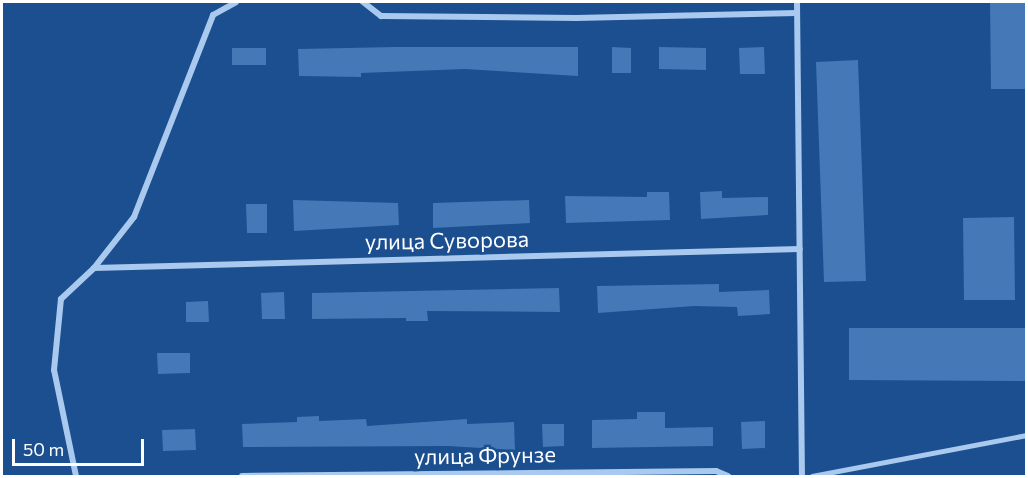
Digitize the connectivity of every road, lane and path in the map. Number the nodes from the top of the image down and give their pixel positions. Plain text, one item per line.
1 (236, 2) edge
2 (363, 2) edge
3 (797, 2) edge
4 (797, 13) junction
5 (800, 249) junction
6 (94, 268) junction
7 (1026, 435) edge
8 (76, 477) edge
9 (242, 477) edge
10 (728, 477) edge
11 (802, 477) edge
12 (812, 477) edge

1 - 6 street
2 - 4 street
3 - 4 street
4 - 5 street
5 - 6 street, улица Суворова
5 - 11 street
6 - 8 street
7 - 12 lane
9 - 10 street, улица Фрунзе

